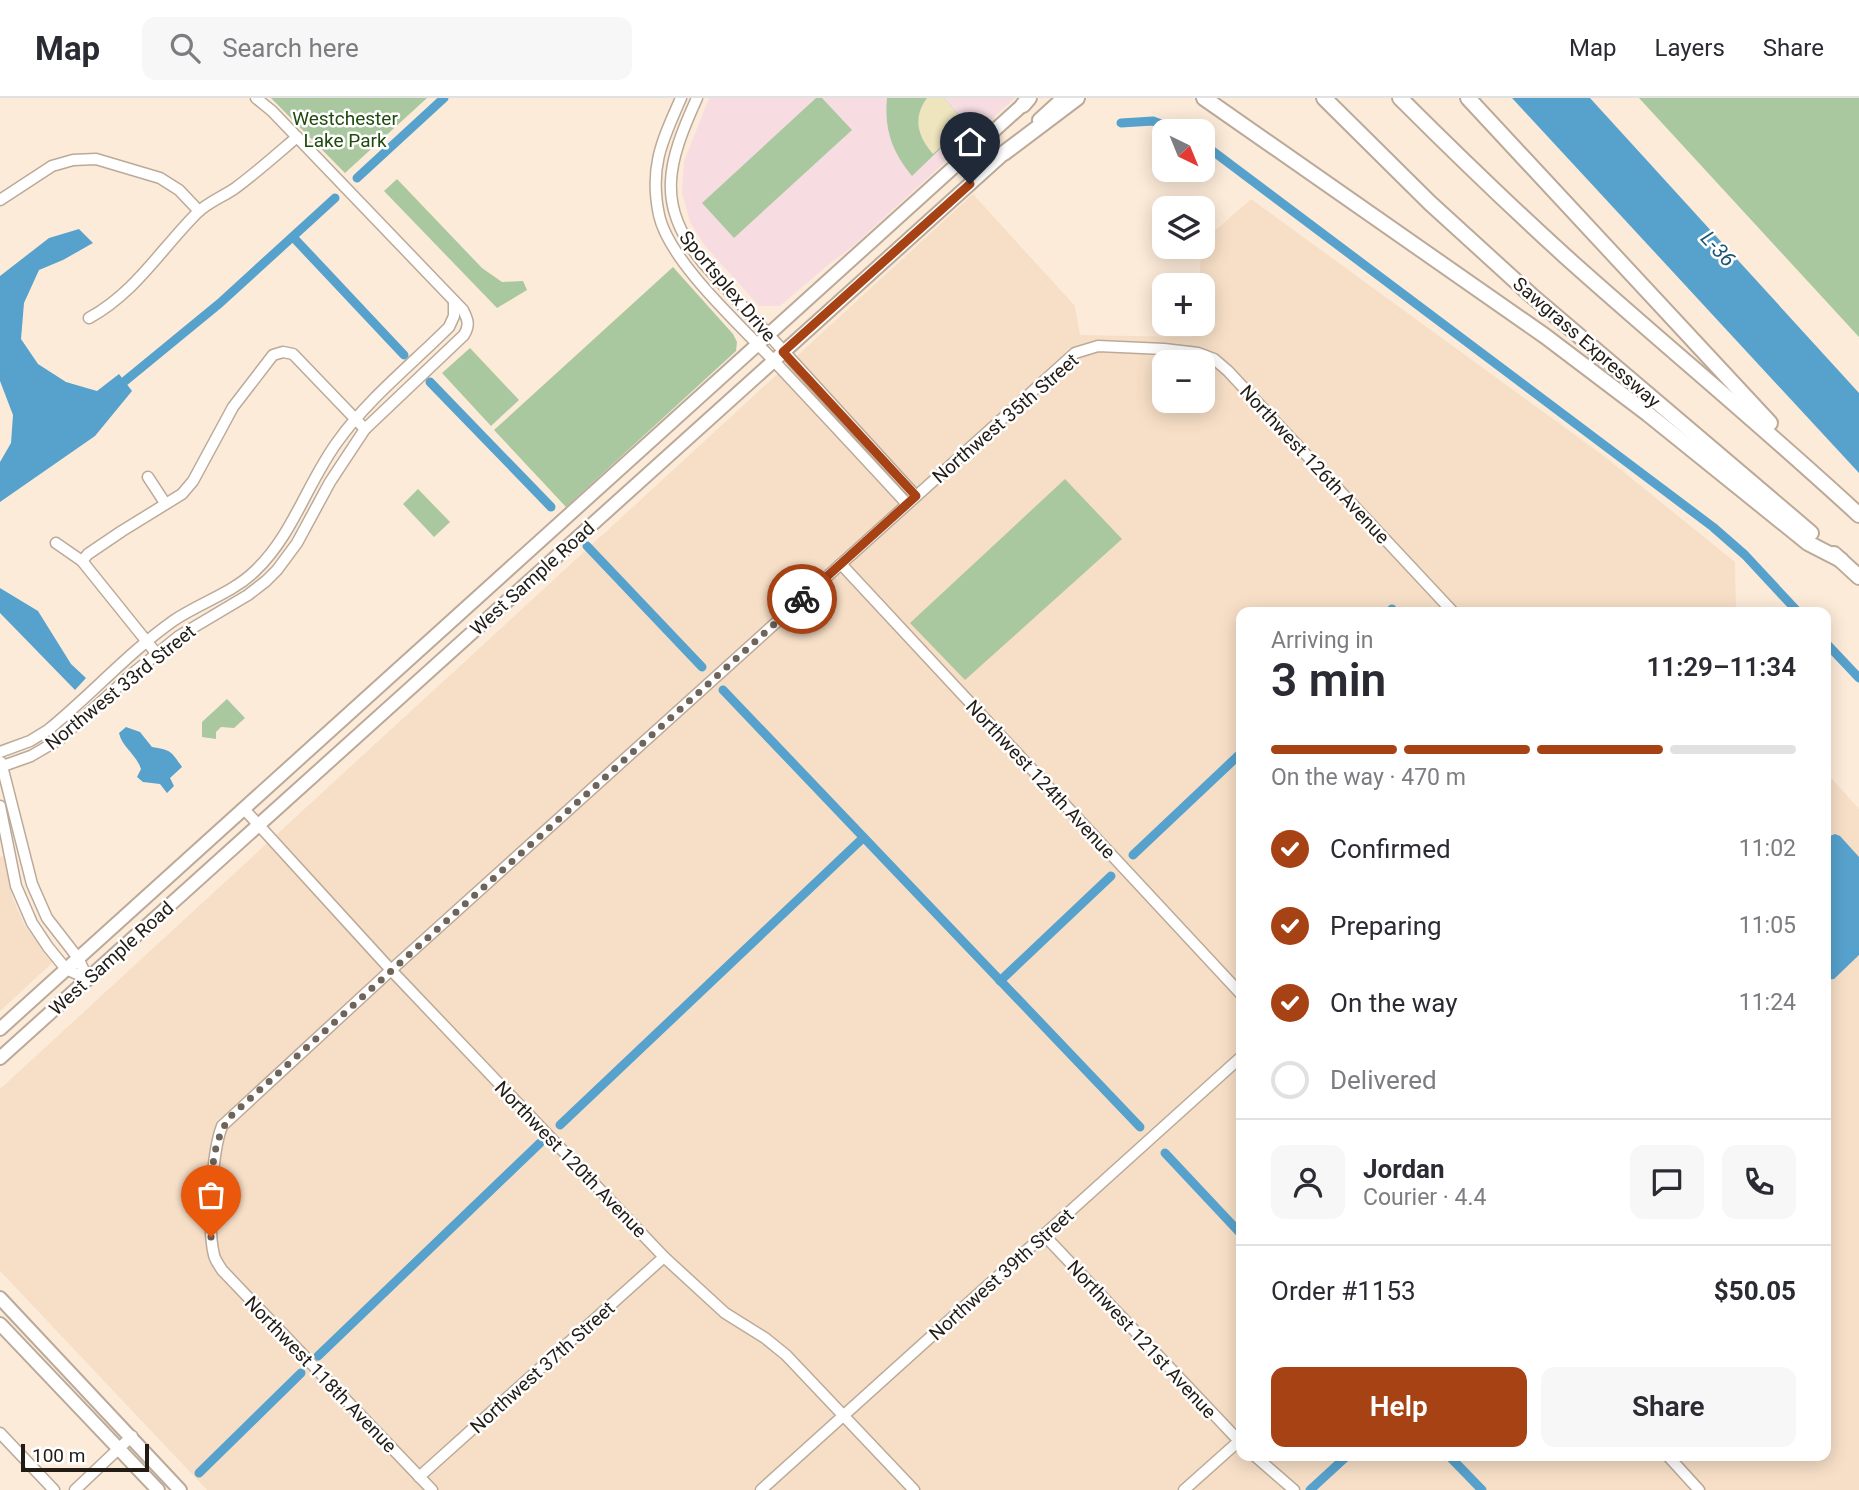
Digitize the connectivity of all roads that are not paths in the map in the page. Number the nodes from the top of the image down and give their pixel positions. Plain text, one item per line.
1 (256, 98) edge
2 (681, 98) edge
3 (697, 98) edge
4 (1063, 98) edge
5 (1077, 98) edge
6 (1204, 98) edge
7 (1324, 98) edge
8 (1400, 98) edge
9 (1468, 98) edge
10 (1028, 100) edge
11 (297, 137) junction
12 (1004, 153) junction
13 (0, 200) edge
14 (199, 211) junction
15 (454, 302) junction
16 (89, 318) dead end
17 (764, 340) junction
18 (1157, 348) joint
19 (778, 356) junction
20 (355, 419) junction
21 (365, 429) junction
22 (1799, 460) junction
23 (148, 477) dead end
24 (916, 496) junction
25 (165, 503) junction
26 (907, 504) junction
27 (1859, 515) edge
28 (56, 542) dead end
29 (1841, 559) junction
30 (82, 561) junction
31 (841, 564) junction
32 (256, 570) junction
33 (1859, 577) edge
34 (266, 581) junction
35 (1448, 607) edge
36 (147, 641) junction
37 (156, 653) junction
38 (0, 752) edge
39 (1, 764) edge
40 (0, 806) edge
41 (244, 809) junction
42 (258, 825) junction
43 (78, 958) junction
44 (66, 969) junction
45 (391, 970) junction
46 (88, 979) junction
47 (1236, 989) edge
48 (0, 1029) edge
49 (0, 1058) edge
50 (1236, 1062) edge
51 (212, 1214) joint
52 (1044, 1235) junction
53 (664, 1257) junction
54 (0, 1298) edge
55 (0, 1324) edge
56 (844, 1416) junction
57 (0, 1433) edge
58 (132, 1436) junction
59 (1236, 1438) edge
60 (1236, 1445) edge
61 (119, 1448) junction
62 (1260, 1461) edge
63 (1673, 1461) edge
64 (419, 1477) junction
65 (1283, 1486) edge
66 (54, 1490) edge
67 (75, 1490) edge
68 (158, 1490) edge
69 (180, 1490) edge
70 (432, 1490) edge
71 (761, 1490) edge
72 (914, 1490) edge
73 (1184, 1490) edge
74 (1294, 1490) edge
75 (1699, 1490) edge

1 - 11 street
2 - 17 street, Sportsplex Drive
3 - 17 street, Sportsplex Drive
4 - 12 main road, West Sample Road
5 - 12 highway
6 - 29 highway
7 - 29 highway, Sawgrass Expressway
8 - 22 highway
9 - 22 highway
10 - 17 main road, West Sample Road
11 - 14 street
11 - 15 street
12 - 19 main road, West Sample Road
13 - 14 street
14 - 16 street
15 - 20 street, Northwest 33rd Street
15 - 21 street, Northwest 33rd Street
17 - 19 street, Sportsplex Drive
17 - 41 main road, West Sample Road
18 - 24 street, Northwest 35th Street
18 - 35 street, Northwest 126th Avenue
19 - 24 street
19 - 26 street
19 - 42 main road, West Sample Road
20 - 21 street
20 - 25 street
20 - 32 street, Northwest 33rd Street
21 - 34 street, Northwest 33rd Street
22 - 27 highway
23 - 25 street
24 - 26 street, Northwest 35th Street
25 - 30 street
26 - 31 street, Northwest 35th Street
28 - 30 street
29 - 33 highway, Sawgrass Expressway
30 - 36 street
31 - 45 street, Northwest 35th Street
31 - 47 street, Northwest 124th Avenue
32 - 34 street
32 - 36 street, Northwest 33rd Street
34 - 37 street, Northwest 33rd Street
36 - 37 street
36 - 38 street, Northwest 33rd Street
37 - 39 street, Northwest 33rd Street
39 - 43 street
40 - 44 street
41 - 42 street, Northwest 120th Avenue
41 - 43 main road, West Sample Road
42 - 45 street, Northwest 120th Avenue
42 - 46 main road, West Sample Road
43 - 44 main road, West Sample Road
43 - 46 street
44 - 46 street
44 - 48 main road, West Sample Road
45 - 51 street, Northwest 35th Street
45 - 53 street, Northwest 120th Avenue
46 - 49 main road, West Sample Road
50 - 52 street, Northwest 39th Street
51 - 64 street, Northwest 118th Avenue
52 - 56 street, Northwest 39th Street
52 - 59 street, Northwest 121st Avenue
53 - 56 street, Northwest 120th Avenue
53 - 64 street, Northwest 37th Street
54 - 58 main road
55 - 61 main road
56 - 71 street, Northwest 39th Street
56 - 72 street, Northwest 120th Avenue
57 - 66 street
58 - 61 street
58 - 69 main road
60 - 73 street
61 - 67 street
61 - 68 main road
62 - 65 street
63 - 75 street
64 - 70 street, Northwest 118th Avenue
65 - 74 street

